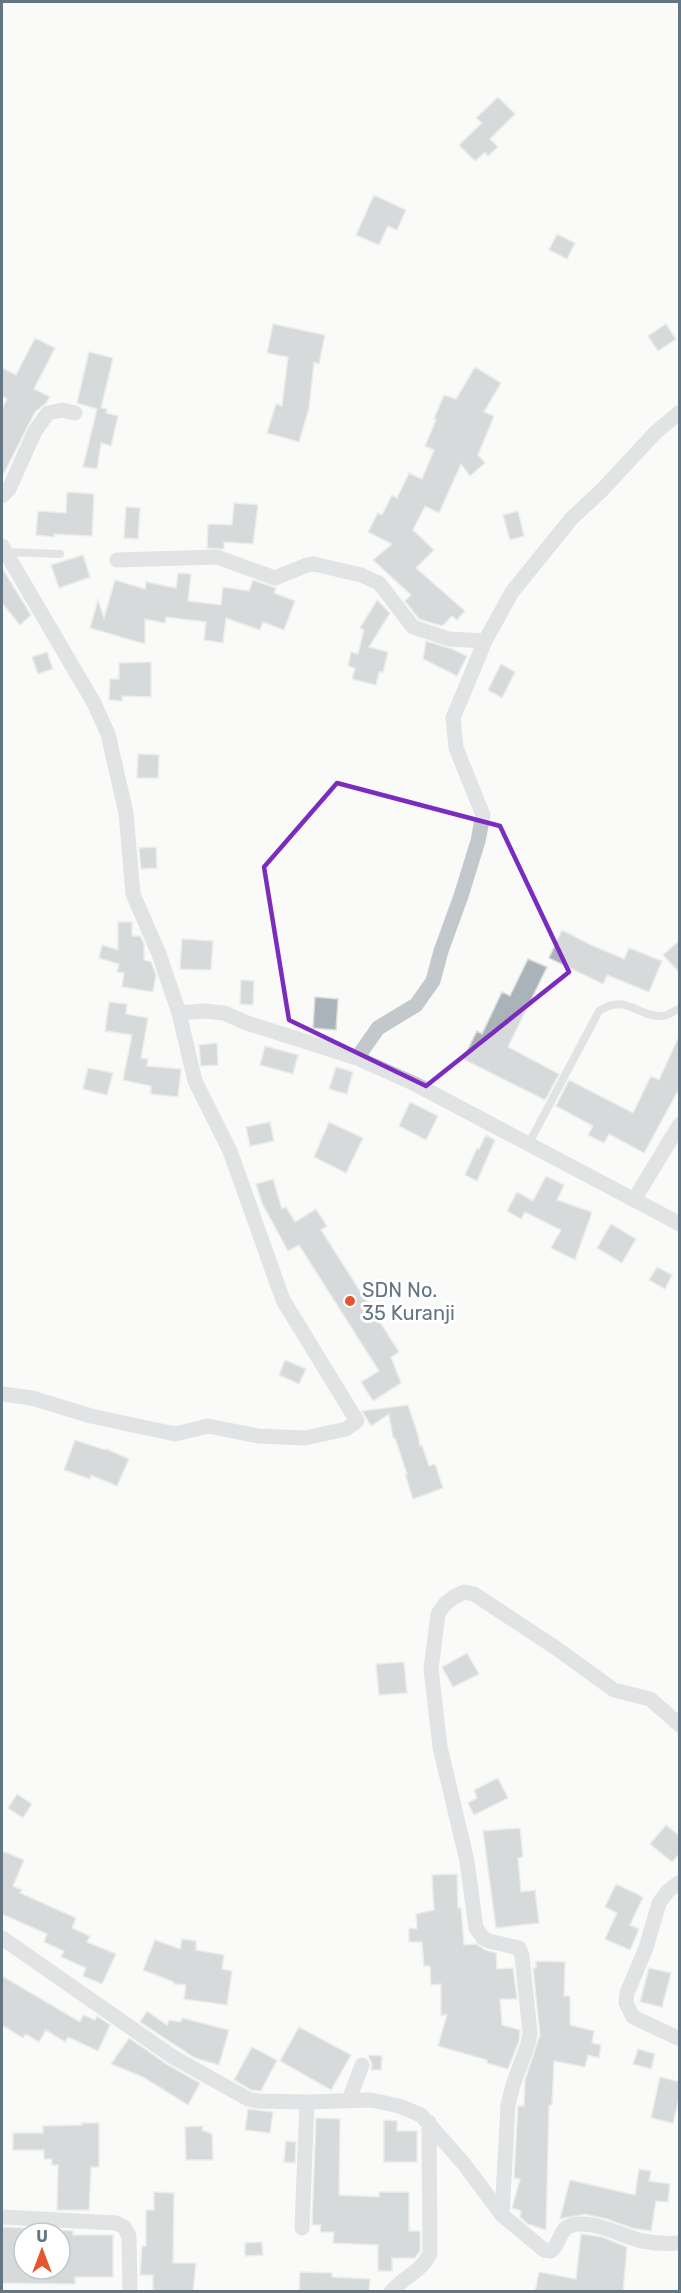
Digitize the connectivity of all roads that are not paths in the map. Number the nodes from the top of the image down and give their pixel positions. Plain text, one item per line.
1 (680, 412) edge
2 (75, 413) dead end
3 (2, 496) edge
4 (3, 549) edge
5 (60, 554) dead end
6 (117, 560) dead end
7 (485, 641) junction
8 (680, 1009) edge
9 (178, 1013) junction
10 (357, 1058) junction
11 (680, 1124) edge
12 (528, 1145) junction
13 (634, 1200) junction
14 (680, 1224) edge
15 (2, 1394) edge
16 (680, 1725) edge
17 (680, 1882) edge
18 (2, 1938) edge
19 (680, 2039) edge
20 (362, 2065) dead end
21 (349, 2100) junction
22 (307, 2102) junction
23 (429, 2122) junction
24 (502, 2215) junction
25 (2, 2217) edge
26 (302, 2228) dead end
27 (680, 2242) edge
28 (130, 2292) edge
29 (391, 2292) edge

1 - 7 street
2 - 3 street
4 - 5 lane
4 - 9 street
6 - 7 street
7 - 10 street
8 - 12 lane
9 - 10 street
9 - 15 street
10 - 12 street
11 - 13 street
12 - 13 street
13 - 14 street
16 - 24 street
17 - 19 street
18 - 22 street
20 - 21 street
21 - 22 street
21 - 23 street
22 - 26 street
23 - 24 street
23 - 29 street
24 - 27 street
25 - 28 street

